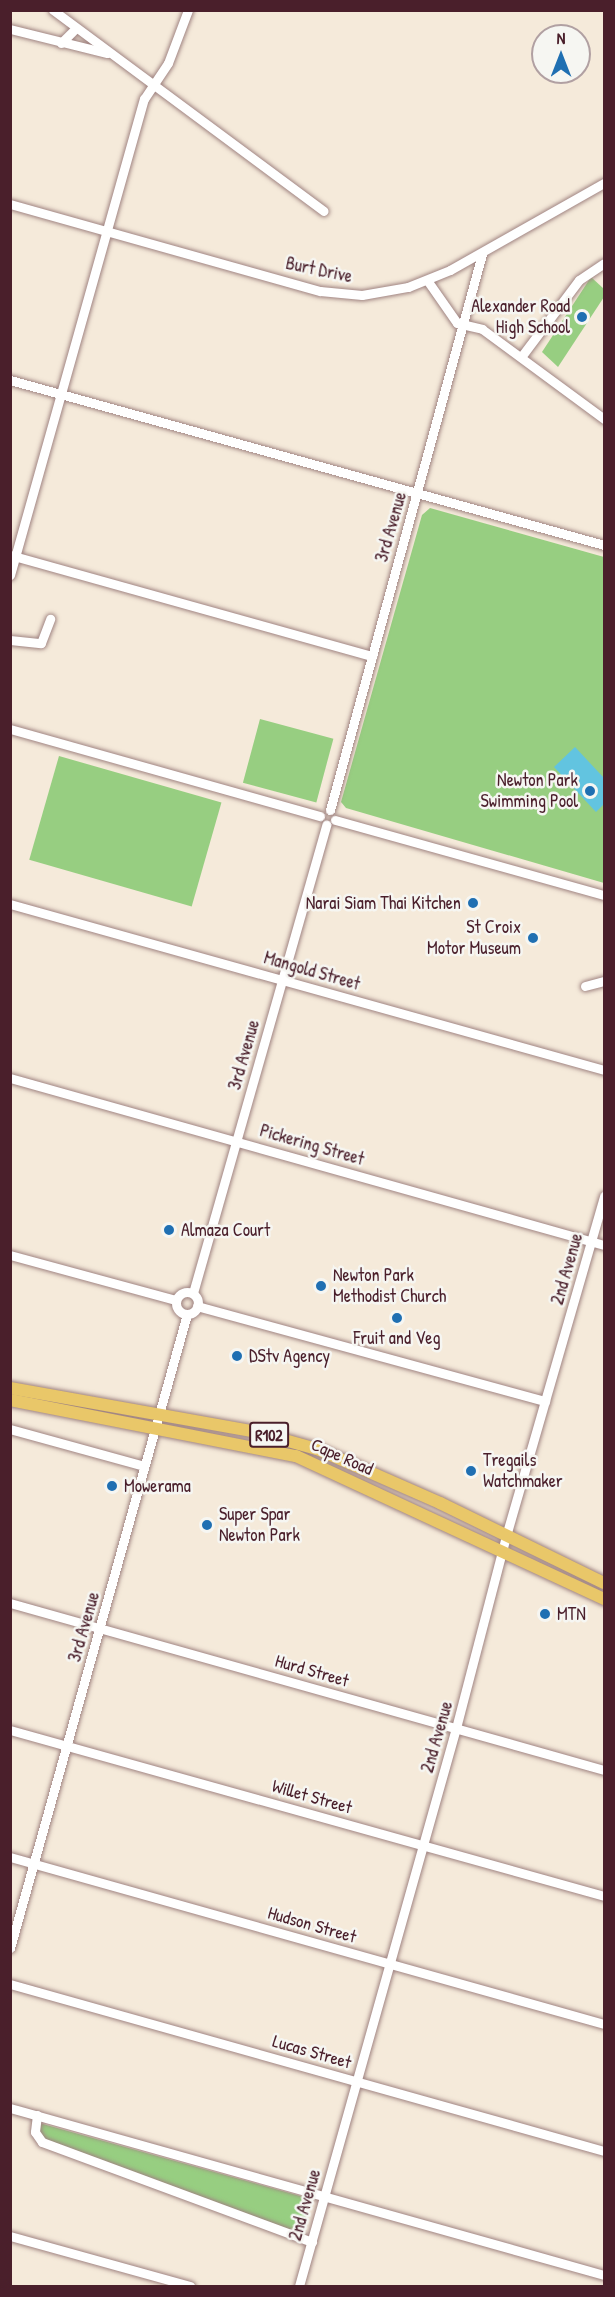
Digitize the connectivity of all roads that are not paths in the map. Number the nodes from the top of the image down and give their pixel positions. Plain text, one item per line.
1 (53, 10) edge
2 (188, 10) edge
3 (76, 28) junction
4 (10, 29) edge
5 (61, 43) junction
6 (108, 53) junction
7 (154, 88) junction
8 (604, 183) edge
9 (10, 204) edge
10 (324, 211) dead end
11 (107, 231) junction
12 (482, 254) junction
13 (604, 262) edge
14 (427, 280) junction
15 (465, 326) junction
16 (521, 357) junction
17 (10, 380) edge
18 (62, 394) junction
19 (604, 419) edge
20 (418, 493) junction
21 (604, 545) edge
22 (13, 556) edge
23 (10, 575) edge
24 (50, 619) dead end
25 (10, 640) edge
26 (372, 656) junction
27 (10, 729) edge
28 (330, 810) junction
29 (320, 816) junction
30 (335, 820) junction
31 (326, 825) junction
32 (604, 895) edge
33 (10, 904) edge
34 (282, 980) junction
35 (604, 981) edge
36 (585, 986) dead end
37 (604, 1070) edge
38 (10, 1078) edge
39 (237, 1142) junction
40 (604, 1196) edge
41 (592, 1241) junction
42 (604, 1245) edge
43 (10, 1255) edge
44 (193, 1293) junction
45 (176, 1300) junction
46 (197, 1306) junction
47 (187, 1314) junction
48 (10, 1388) edge
49 (10, 1400) edge
50 (545, 1401) junction
51 (160, 1415) junction
52 (154, 1428) junction
53 (10, 1429) edge
54 (144, 1466) junction
55 (506, 1536) junction
56 (504, 1552) junction
57 (604, 1583) edge
58 (604, 1599) edge
59 (10, 1603) edge
60 (100, 1629) junction
61 (456, 1728) junction
62 (10, 1730) edge
63 (68, 1746) junction
64 (604, 1770) edge
65 (423, 1846) junction
66 (10, 1857) edge
67 (34, 1863) junction
68 (604, 1896) edge
69 (10, 1948) edge
70 (391, 1964) junction
71 (10, 1984) edge
72 (604, 2024) edge
73 (357, 2082) junction
74 (10, 2108) edge
75 (37, 2115) junction
76 (604, 2151) edge
77 (325, 2196) junction
78 (10, 2236) edge
79 (312, 2242) junction
80 (604, 2275) edge
81 (190, 2286) edge
82 (299, 2286) edge

1 - 3 street
2 - 7 street
3 - 5 street
3 - 6 street
4 - 5 street
5 - 6 street
6 - 7 street
7 - 10 street
7 - 11 street
8 - 12 street, Burt Drive
9 - 11 street, Burt Drive
11 - 14 street, Burt Drive
11 - 18 street
12 - 14 street, Burt Drive
12 - 15 street, 3rd Avenue
13 - 16 street
14 - 15 street
15 - 16 street
15 - 20 street, 3rd Avenue
16 - 19 street
17 - 18 street
18 - 20 street
18 - 22 street
20 - 21 street
20 - 26 street, 3rd Avenue
22 - 23 street
22 - 26 street
24 - 25 street
26 - 28 street, 3rd Avenue
27 - 29 street
28 - 29 street
28 - 30 street
29 - 31 street
30 - 31 street
30 - 32 street
31 - 34 street, 3rd Avenue
33 - 34 street, Mangold Street
34 - 37 street, Mangold Street
34 - 39 street, 3rd Avenue
35 - 36 street
38 - 39 street, Pickering Street
39 - 41 street, Pickering Street
39 - 44 street, 3rd Avenue
40 - 41 street, 2nd Avenue
41 - 42 street, Pickering Street
41 - 50 street, 2nd Avenue
43 - 45 street
44 - 45 street
44 - 46 street
45 - 47 street
46 - 47 street
46 - 50 street
47 - 51 street, 3rd Avenue
48 - 51 main road, Cape Road / R102
49 - 52 main road, Cape Road / R102
50 - 55 street, 2nd Avenue
51 - 52 street, 3rd Avenue
51 - 55 main road, Cape Road / R102
52 - 54 street, 3rd Avenue
52 - 56 main road, Cape Road / R102
53 - 54 street
54 - 60 street, 3rd Avenue
55 - 56 street, 2nd Avenue
55 - 57 main road, Cape Road / R102
56 - 58 main road, Cape Road / R102
56 - 61 street, 2nd Avenue
59 - 60 street, Hurd Street
60 - 61 street, Hurd Street
60 - 63 street, 3rd Avenue
61 - 64 street, Hurd Street
61 - 65 street, 2nd Avenue
62 - 63 street, Willet Street
63 - 65 street, Willet Street
63 - 67 street, 3rd Avenue
65 - 68 street, Willet Street
65 - 70 street, 2nd Avenue
66 - 67 street, Hudson Street
67 - 69 street, 3rd Avenue
67 - 70 street, Hudson Street
70 - 72 street, Hudson Street
70 - 73 street, 2nd Avenue
71 - 73 street, Lucas Street
73 - 76 street, Lucas Street
73 - 77 street, 2nd Avenue
74 - 75 street
75 - 77 street
75 - 79 street
77 - 79 street, 2nd Avenue
77 - 80 street
78 - 81 street
79 - 82 street, 2nd Avenue

